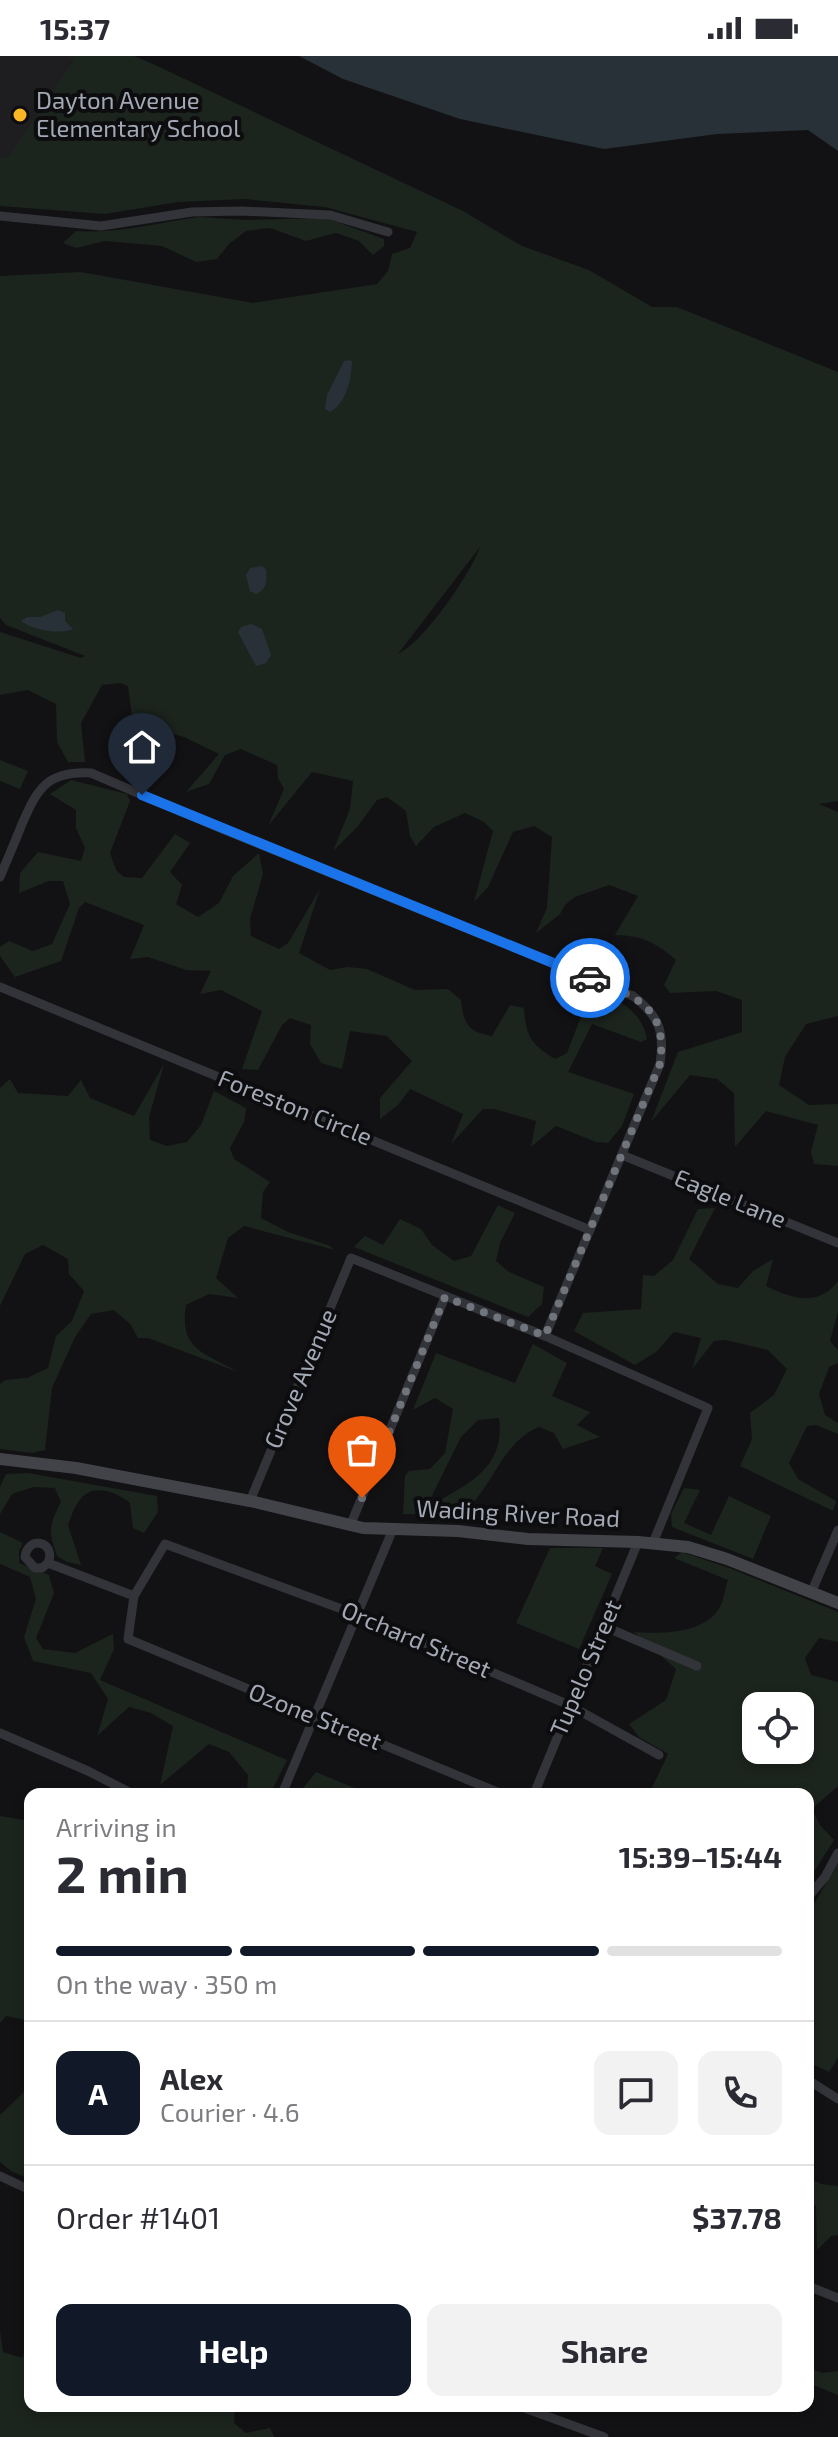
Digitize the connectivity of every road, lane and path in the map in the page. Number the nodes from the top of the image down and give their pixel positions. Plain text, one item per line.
1 (0, 216) edge
2 (388, 232) dead end
3 (0, 877) edge
4 (0, 987) edge
5 (622, 1155) junction
6 (590, 1230) junction
7 (838, 1243) edge
8 (445, 1297) junction
9 (545, 1336) junction
10 (0, 1459) edge
11 (250, 1501) junction
12 (350, 1526) junction
13 (393, 1529) junction
14 (838, 1530) edge
15 (638, 1542) junction
16 (653, 1543) junction
17 (48, 1563) dead end
18 (812, 1591) junction
19 (134, 1596) junction
20 (838, 1603) edge
21 (358, 1615) junction
22 (603, 1626) junction
23 (697, 1666) dead end
24 (569, 1705) junction
25 (315, 1718) junction
26 (0, 1733) edge
27 (659, 1755) dead end
28 (121, 1788) edge
29 (285, 1788) edge
30 (487, 1788) edge
31 (536, 1788) edge
32 (838, 1853) edge
33 (814, 1890) edge
34 (814, 2084) edge
35 (838, 2099) edge
36 (0, 2176) edge
37 (24, 2187) edge
38 (814, 2288) edge
39 (838, 2298) edge
40 (535, 2412) edge
41 (604, 2437) edge

1 - 2 street
3 - 5 street
4 - 6 street, Foreston Circle
5 - 6 street
5 - 7 street, Eagle Lane
6 - 9 street
8 - 9 street
8 - 11 street, Grove Avenue
8 - 12 street
9 - 16 street
10 - 11 main road, Wading River Road
11 - 12 main road, Wading River Road
12 - 13 main road, Wading River Road
13 - 15 main road, Wading River Road
13 - 21 street
14 - 18 street
15 - 16 main road, Wading River Road
15 - 22 street, Tupelo Street
16 - 18 main road, Wading River Road
17 - 19 street
18 - 20 main road, Wading River Road
19 - 21 street, Orchard Street
19 - 25 street, Ozone Street
21 - 24 street, Orchard Street
21 - 25 street
22 - 23 street
22 - 24 street, Tupelo Street
24 - 27 street, Orchard Street
24 - 31 street, Tupelo Street
25 - 29 street
25 - 30 street, Ozone Street
26 - 28 street
32 - 33 street
34 - 35 street
36 - 37 street
38 - 39 street
40 - 41 street

